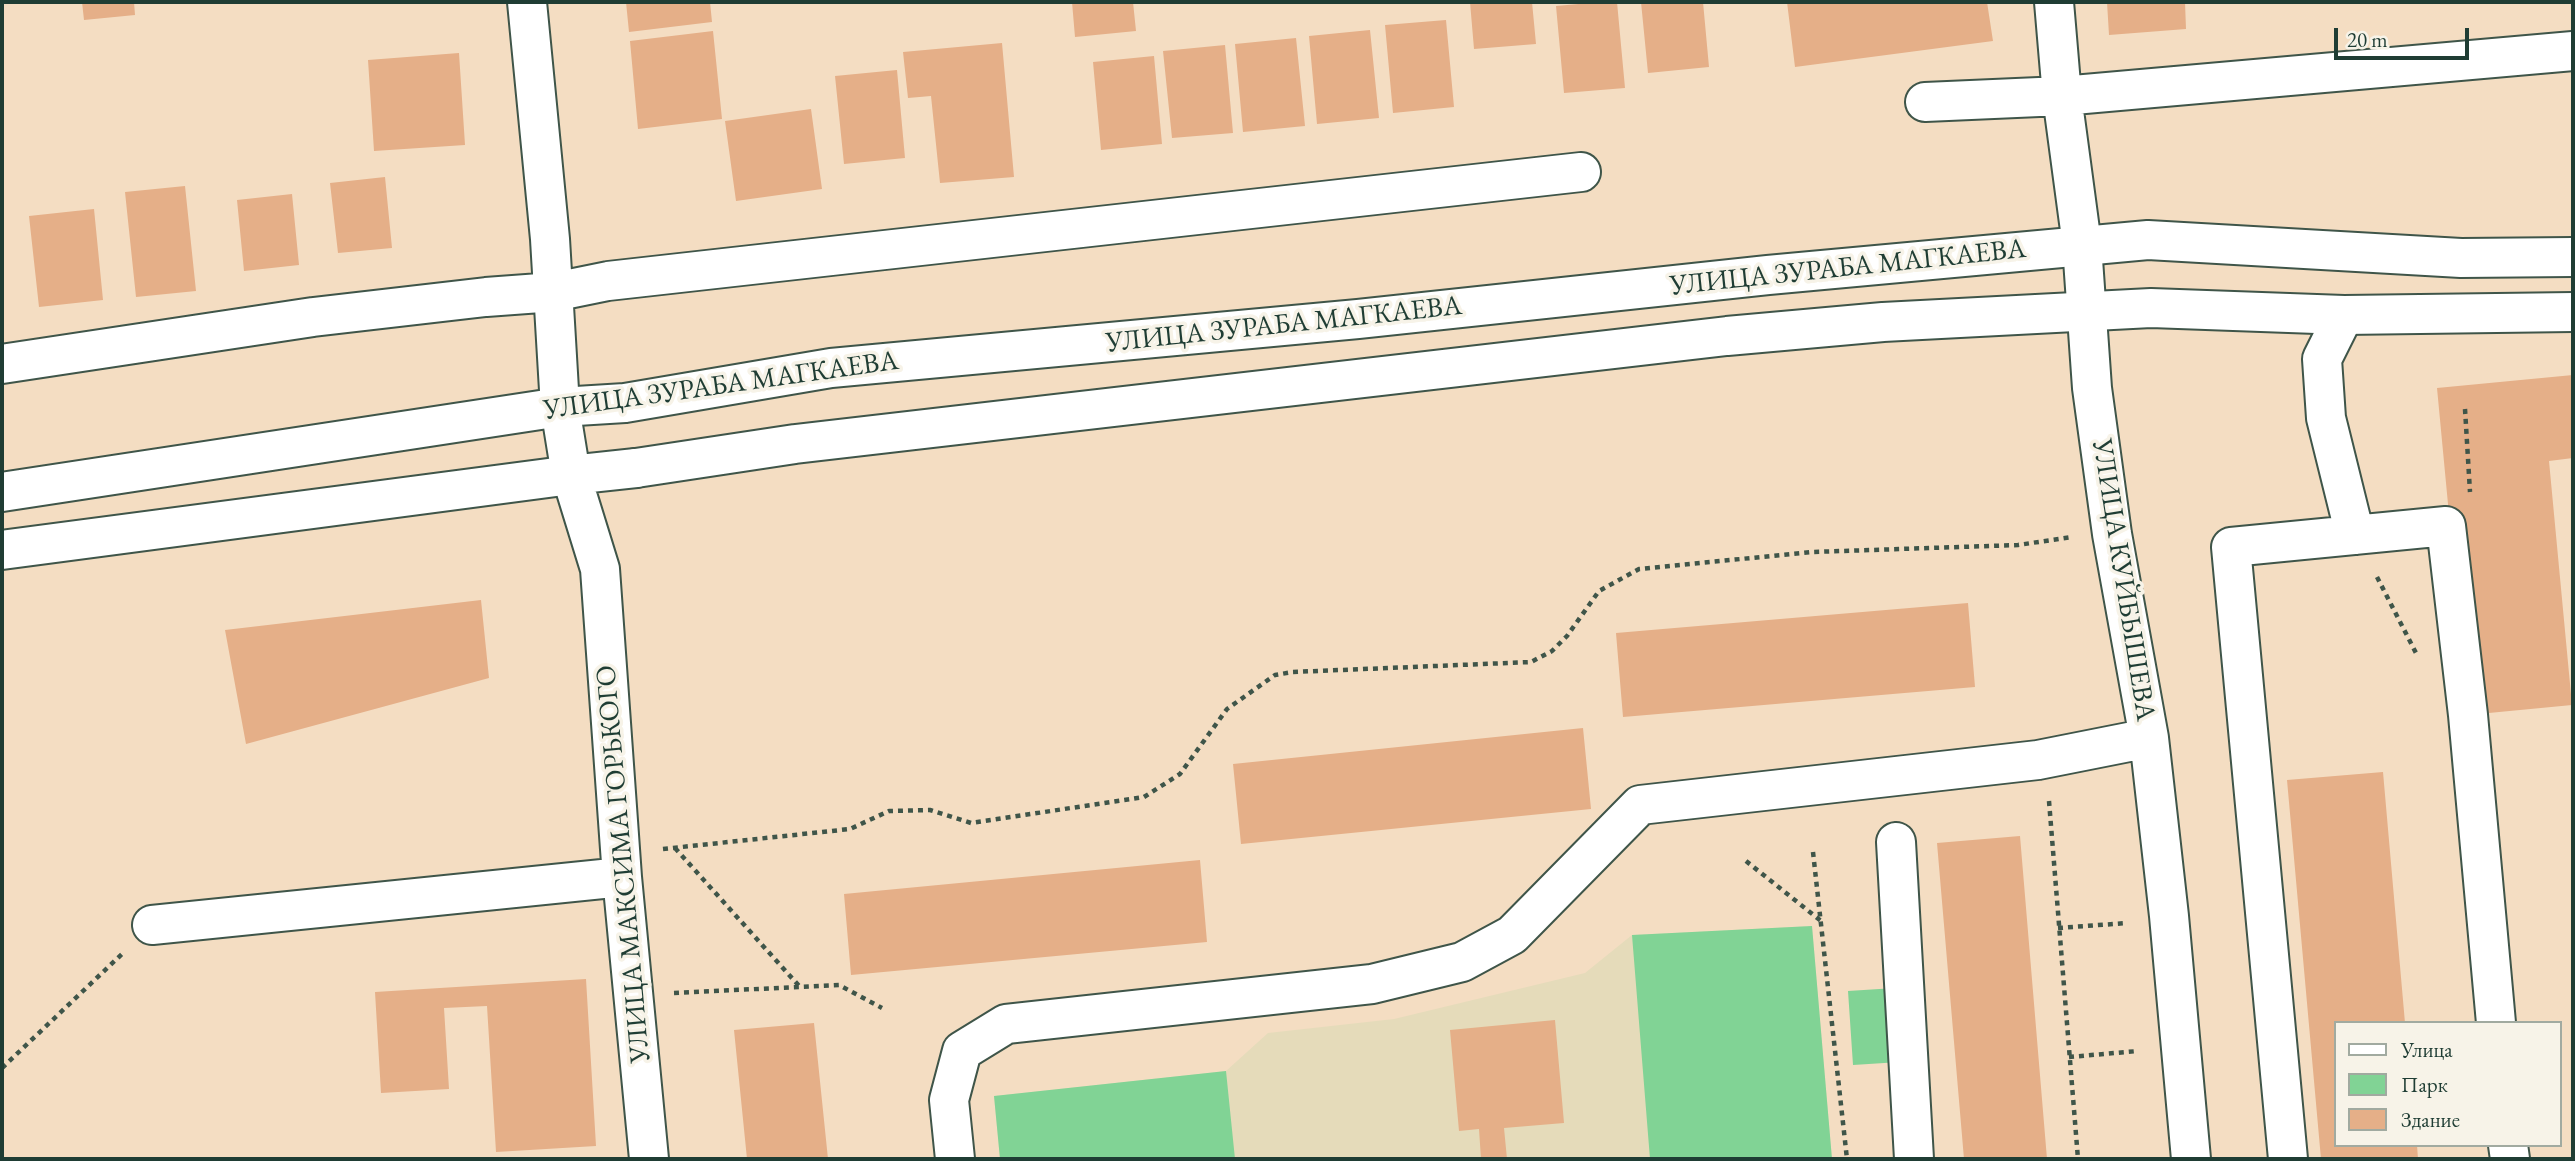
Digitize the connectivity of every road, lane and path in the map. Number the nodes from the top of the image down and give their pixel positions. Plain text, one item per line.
1 (527, 2) edge
2 (2054, 2) edge
3 (2573, 51) edge
4 (2063, 96) junction
5 (1925, 102) dead end
6 (1581, 172) dead end
7 (2082, 245) junction
8 (2573, 257) edge
9 (554, 292) junction
10 (2573, 312) edge
11 (2089, 313) junction
12 (2344, 315) junction
13 (2, 364) edge
14 (560, 407) junction
15 (2465, 410) dead end
16 (570, 475) junction
17 (2, 492) edge
18 (2470, 492) dead end
19 (2112, 534) junction
20 (2355, 536) junction
21 (2, 550) edge
22 (2422, 663) dead end
23 (2148, 738) junction
24 (2049, 801) dead end
25 (1896, 842) dead end
26 (674, 848) junction
27 (655, 850) dead end
28 (1813, 852) dead end
29 (1746, 861) dead end
30 (622, 877) junction
31 (1822, 922) junction
32 (2135, 923) dead end
33 (152, 925) joint
34 (2058, 928) junction
35 (800, 986) junction
36 (668, 993) dead end
37 (882, 1008) dead end
38 (2496, 1021) edge
39 (2144, 1050) dead end
40 (2069, 1057) junction
41 (2, 1068) edge
42 (649, 1159) edge
43 (955, 1159) edge
44 (1847, 1159) edge
45 (1914, 1159) edge
46 (2078, 1159) edge
47 (2191, 1159) edge
48 (2288, 1159) edge

1 - 9 main road
2 - 4 main road, УЛИЦА КУЙБЫШЕВА
3 - 4 main road
4 - 5 main road
4 - 7 main road, УЛИЦА КУЙБЫШЕВА
6 - 9 main road
7 - 8 main road, УЛИЦА ЗУРАБА МАГКАЕВА
7 - 11 main road, УЛИЦА КУЙБЫШЕВА
7 - 14 main road, УЛИЦА ЗУРАБА МАГКАЕВА
9 - 13 main road
9 - 14 main road
10 - 12 main road, УЛИЦА ЗУРАБА МАГКАЕВА
11 - 12 main road, УЛИЦА ЗУРАБА МАГКАЕВА
11 - 16 main road, УЛИЦА ЗУРАБА МАГКАЕВА
11 - 19 main road, УЛИЦА КУЙБЫШЕВА
12 - 20 main road
14 - 16 main road, УЛИЦА МАКСИМА ГОРЬКОГО
14 - 17 main road, УЛИЦА ЗУРАБА МАГКАЕВА
15 - 18 path
16 - 21 main road, УЛИЦА ЗУРАБА МАГКАЕВА
16 - 30 main road, УЛИЦА МАКСИМА ГОРЬКОГО
19 - 23 main road, УЛИЦА КУЙБЫШЕВА
19 - 26 path
20 - 22 path
20 - 38 main road
20 - 48 main road
23 - 43 main road
23 - 47 main road, УЛИЦА КУЙБЫШЕВА
24 - 34 path
25 - 45 main road
26 - 27 path
26 - 35 path
28 - 31 path
29 - 31 path
30 - 33 main road
30 - 42 main road, УЛИЦА МАКСИМА ГОРЬКОГО
31 - 44 path
32 - 34 path
33 - 41 path
34 - 40 path
35 - 36 path
35 - 37 path
39 - 40 path
40 - 46 path

